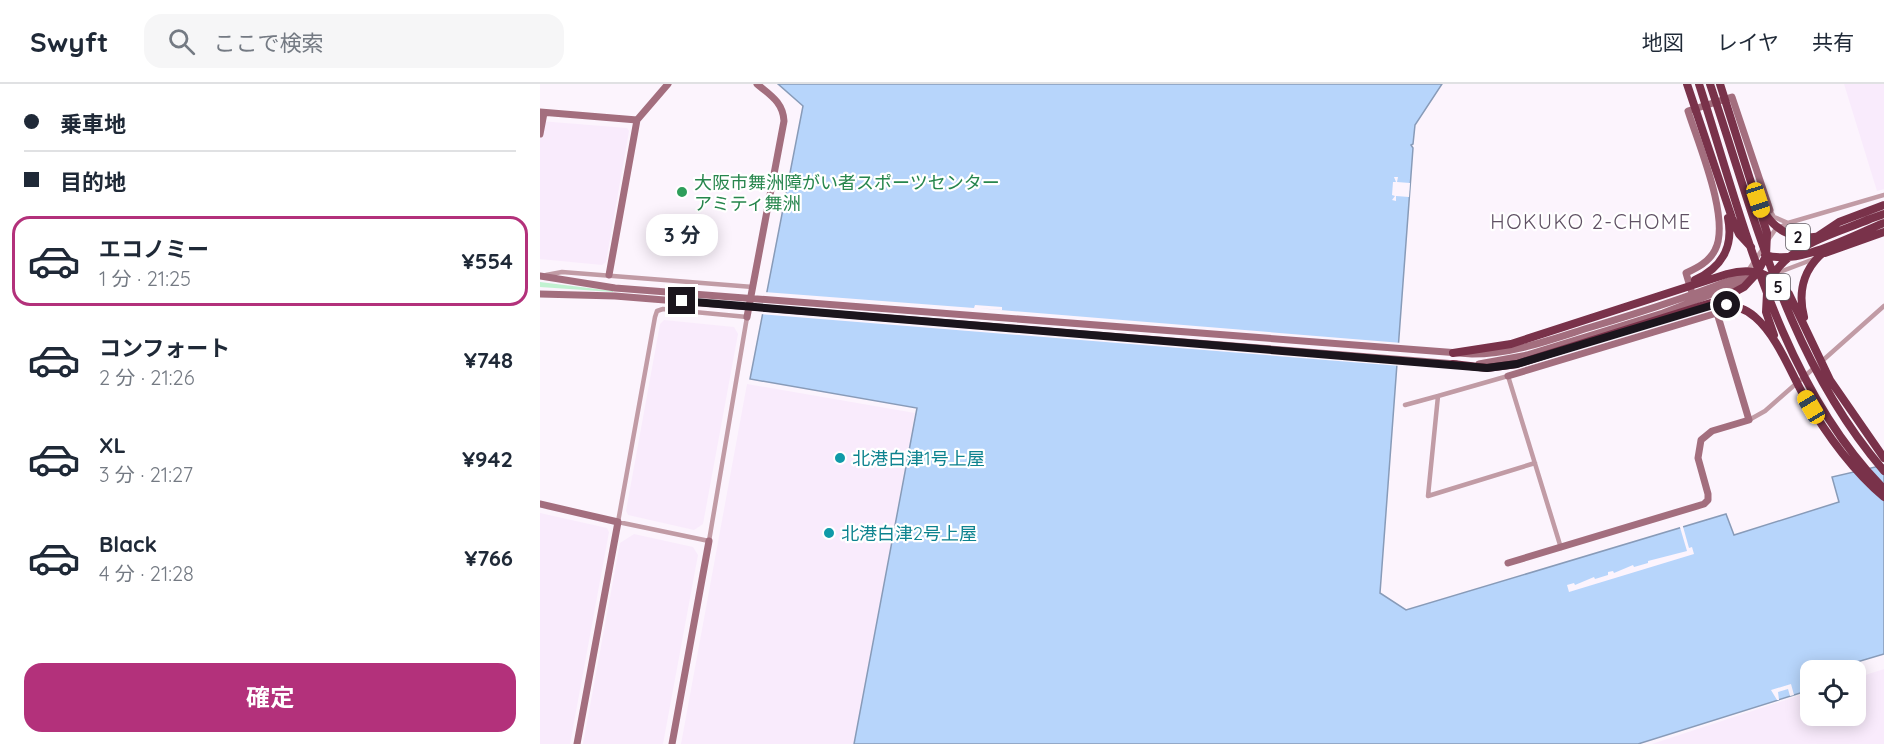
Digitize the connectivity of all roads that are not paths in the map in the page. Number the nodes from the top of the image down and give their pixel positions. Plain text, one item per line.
1 (668, 84) edge
2 (757, 84) edge
3 (1687, 84) edge
4 (1698, 84) edge
5 (1710, 84) edge
6 (1720, 84) edge
7 (542, 112) edge
8 (637, 120) junction
9 (540, 134) edge
10 (1715, 167) junction
11 (1755, 171) junction
12 (1752, 182) junction
13 (1711, 185) junction
14 (1882, 199) edge
15 (1770, 210) junction
16 (1884, 216) edge
17 (1870, 219) junction
18 (1788, 223) junction
19 (1884, 224) edge
20 (1859, 233) junction
21 (1884, 233) edge
22 (1766, 243) junction
23 (1806, 248) junction
24 (1792, 261) junction
25 (1751, 267) junction
26 (609, 275) junction
27 (542, 276) edge
28 (1766, 277) junction
29 (753, 287) junction
30 (1736, 289) junction
31 (615, 292) junction
32 (540, 294) edge
33 (1648, 300) junction
34 (1884, 306) edge
35 (1717, 313) junction
36 (747, 317) junction
37 (1698, 319) junction
38 (1657, 322) junction
39 (1813, 346) junction
40 (1453, 353) junction
41 (1453, 364) junction
42 (1788, 368) junction
43 (1508, 376) junction
44 (1438, 396) junction
45 (1405, 405) dead end
46 (1749, 420) junction
47 (1884, 458) edge
48 (1535, 463) junction
49 (1884, 471) edge
50 (1884, 489) edge
51 (1884, 497) edge
52 (540, 504) edge
53 (618, 522) junction
54 (709, 541) junction
55 (1561, 548) junction
56 (1508, 563) dead end
57 (577, 744) edge
58 (672, 744) edge

1 - 8 street
2 - 29 street
3 - 10 highway, 5
4 - 50 highway, 5
5 - 49 highway, 5
6 - 12 highway, 5
7 - 8 street
7 - 9 street
8 - 26 street
10 - 20 highway, 2
10 - 33 highway, 5
11 - 13 street
11 - 13 street
11 - 15 street
12 - 17 highway, 2
12 - 38 highway, 5
13 - 37 street
14 - 16 street
14 - 18 street
14 - 23 highway
15 - 18 street
15 - 22 street
16 - 17 highway, 2
16 - 23 street
17 - 42 highway, 2
18 - 22 street
19 - 20 highway, 2
19 - 24 street
20 - 39 highway, 2
21 - 24 highway
21 - 28 street
22 - 25 street
23 - 40 street
24 - 41 street
25 - 28 street
25 - 30 street
26 - 27 street
26 - 29 street
27 - 31 street
28 - 30 street
29 - 36 street
30 - 35 street
31 - 32 street
31 - 40 street
31 - 41 street
33 - 39 highway, 5
33 - 40 highway, 5
34 - 46 street
35 - 37 street
35 - 46 street
36 - 53 street
36 - 54 street
37 - 43 street
38 - 41 highway, 5
38 - 42 highway, 5
39 - 47 highway, 5
42 - 51 highway, 5
43 - 44 street
43 - 48 street
44 - 45 street
44 - 48 street
46 - 55 street
48 - 55 street
52 - 53 street
53 - 54 street
53 - 57 street
54 - 58 street
55 - 56 street

